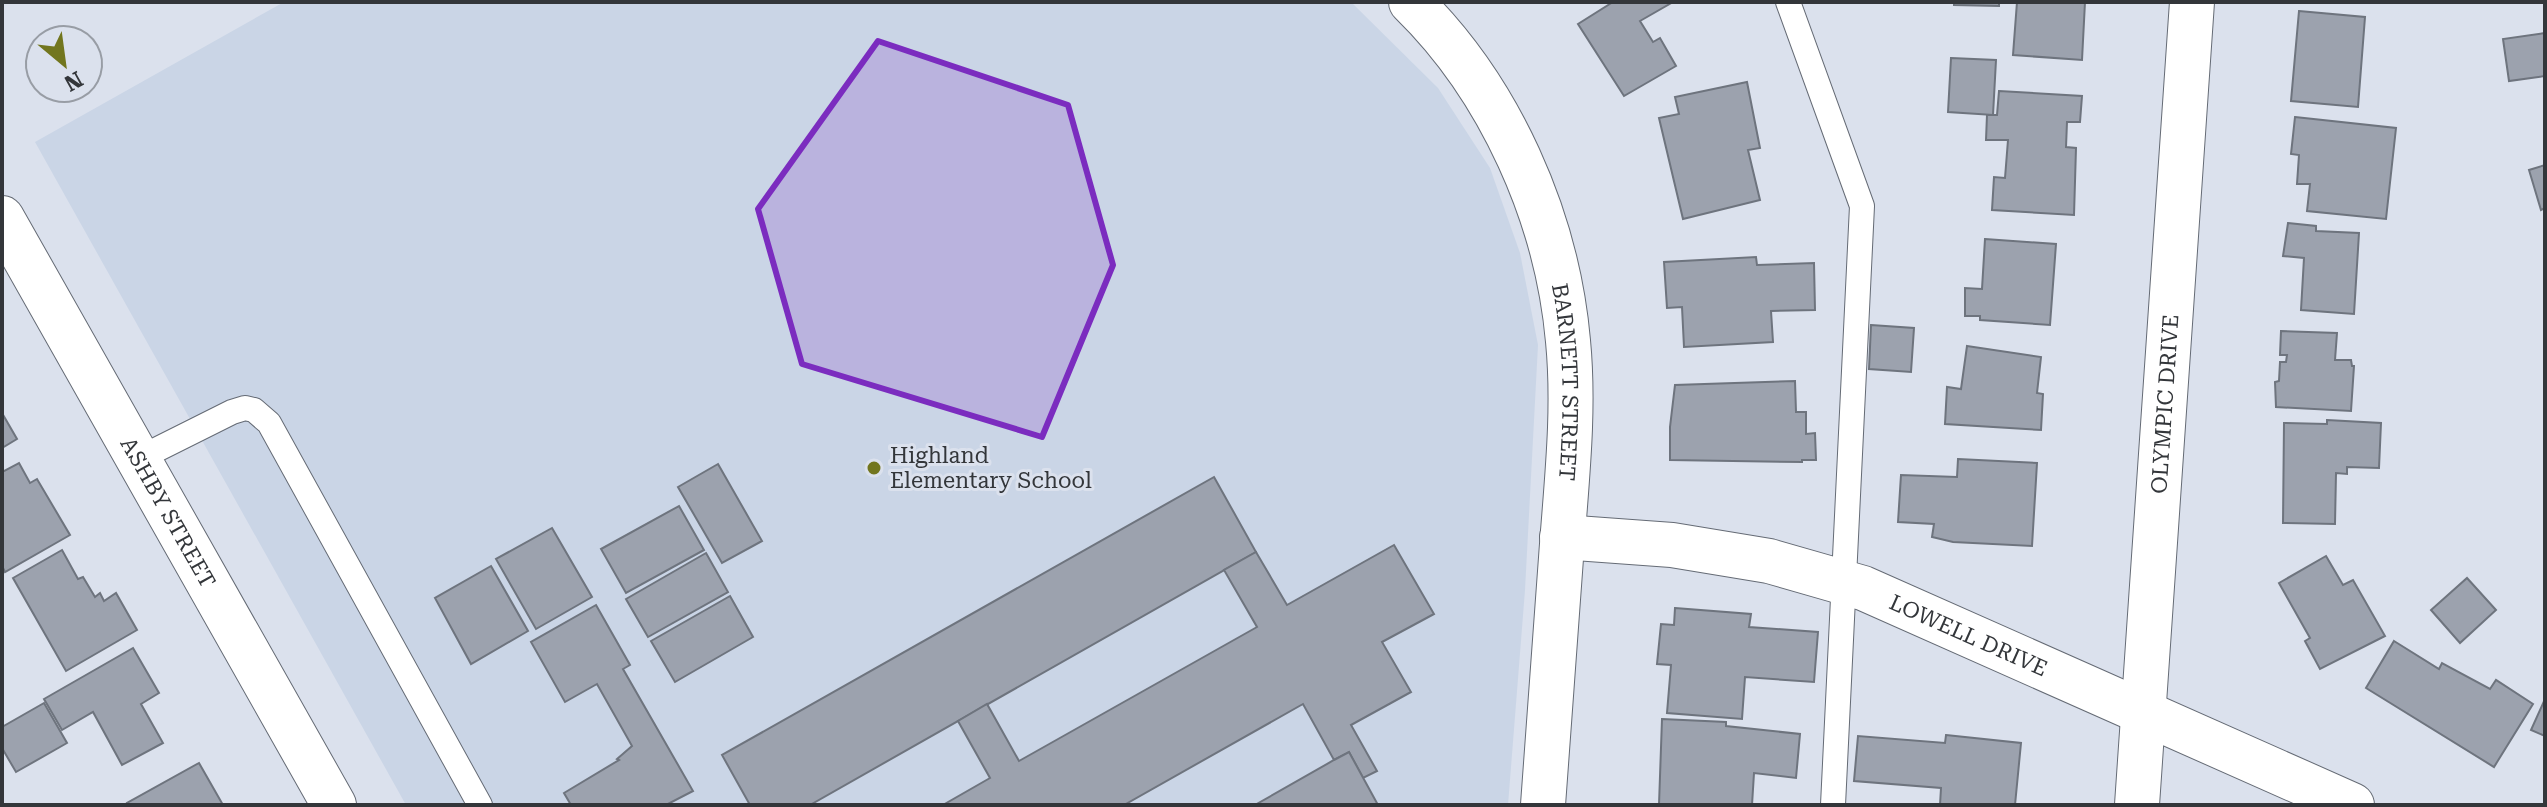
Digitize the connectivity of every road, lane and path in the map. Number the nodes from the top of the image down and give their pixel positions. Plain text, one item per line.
1 (1411, 2) edge
2 (1788, 2) edge
3 (2192, 2) edge
4 (2, 218) edge
5 (138, 459) junction
6 (1562, 537) junction
7 (1843, 582) junction
8 (2142, 710) junction
9 (334, 805) edge
10 (480, 805) edge
11 (1543, 805) edge
12 (1833, 805) edge
13 (2137, 805) edge
14 (2352, 805) edge

1 - 6 street, BARNETT STREET
2 - 7 lane
3 - 8 street, OLYMPIC DRIVE
4 - 5 street, ASHBY STREET
5 - 9 street, ASHBY STREET
5 - 10 lane
6 - 7 street, LOWELL DRIVE
6 - 11 street, BARNETT STREET
7 - 8 street, LOWELL DRIVE
7 - 12 lane
8 - 13 street, OLYMPIC DRIVE
8 - 14 street, LOWELL DRIVE

